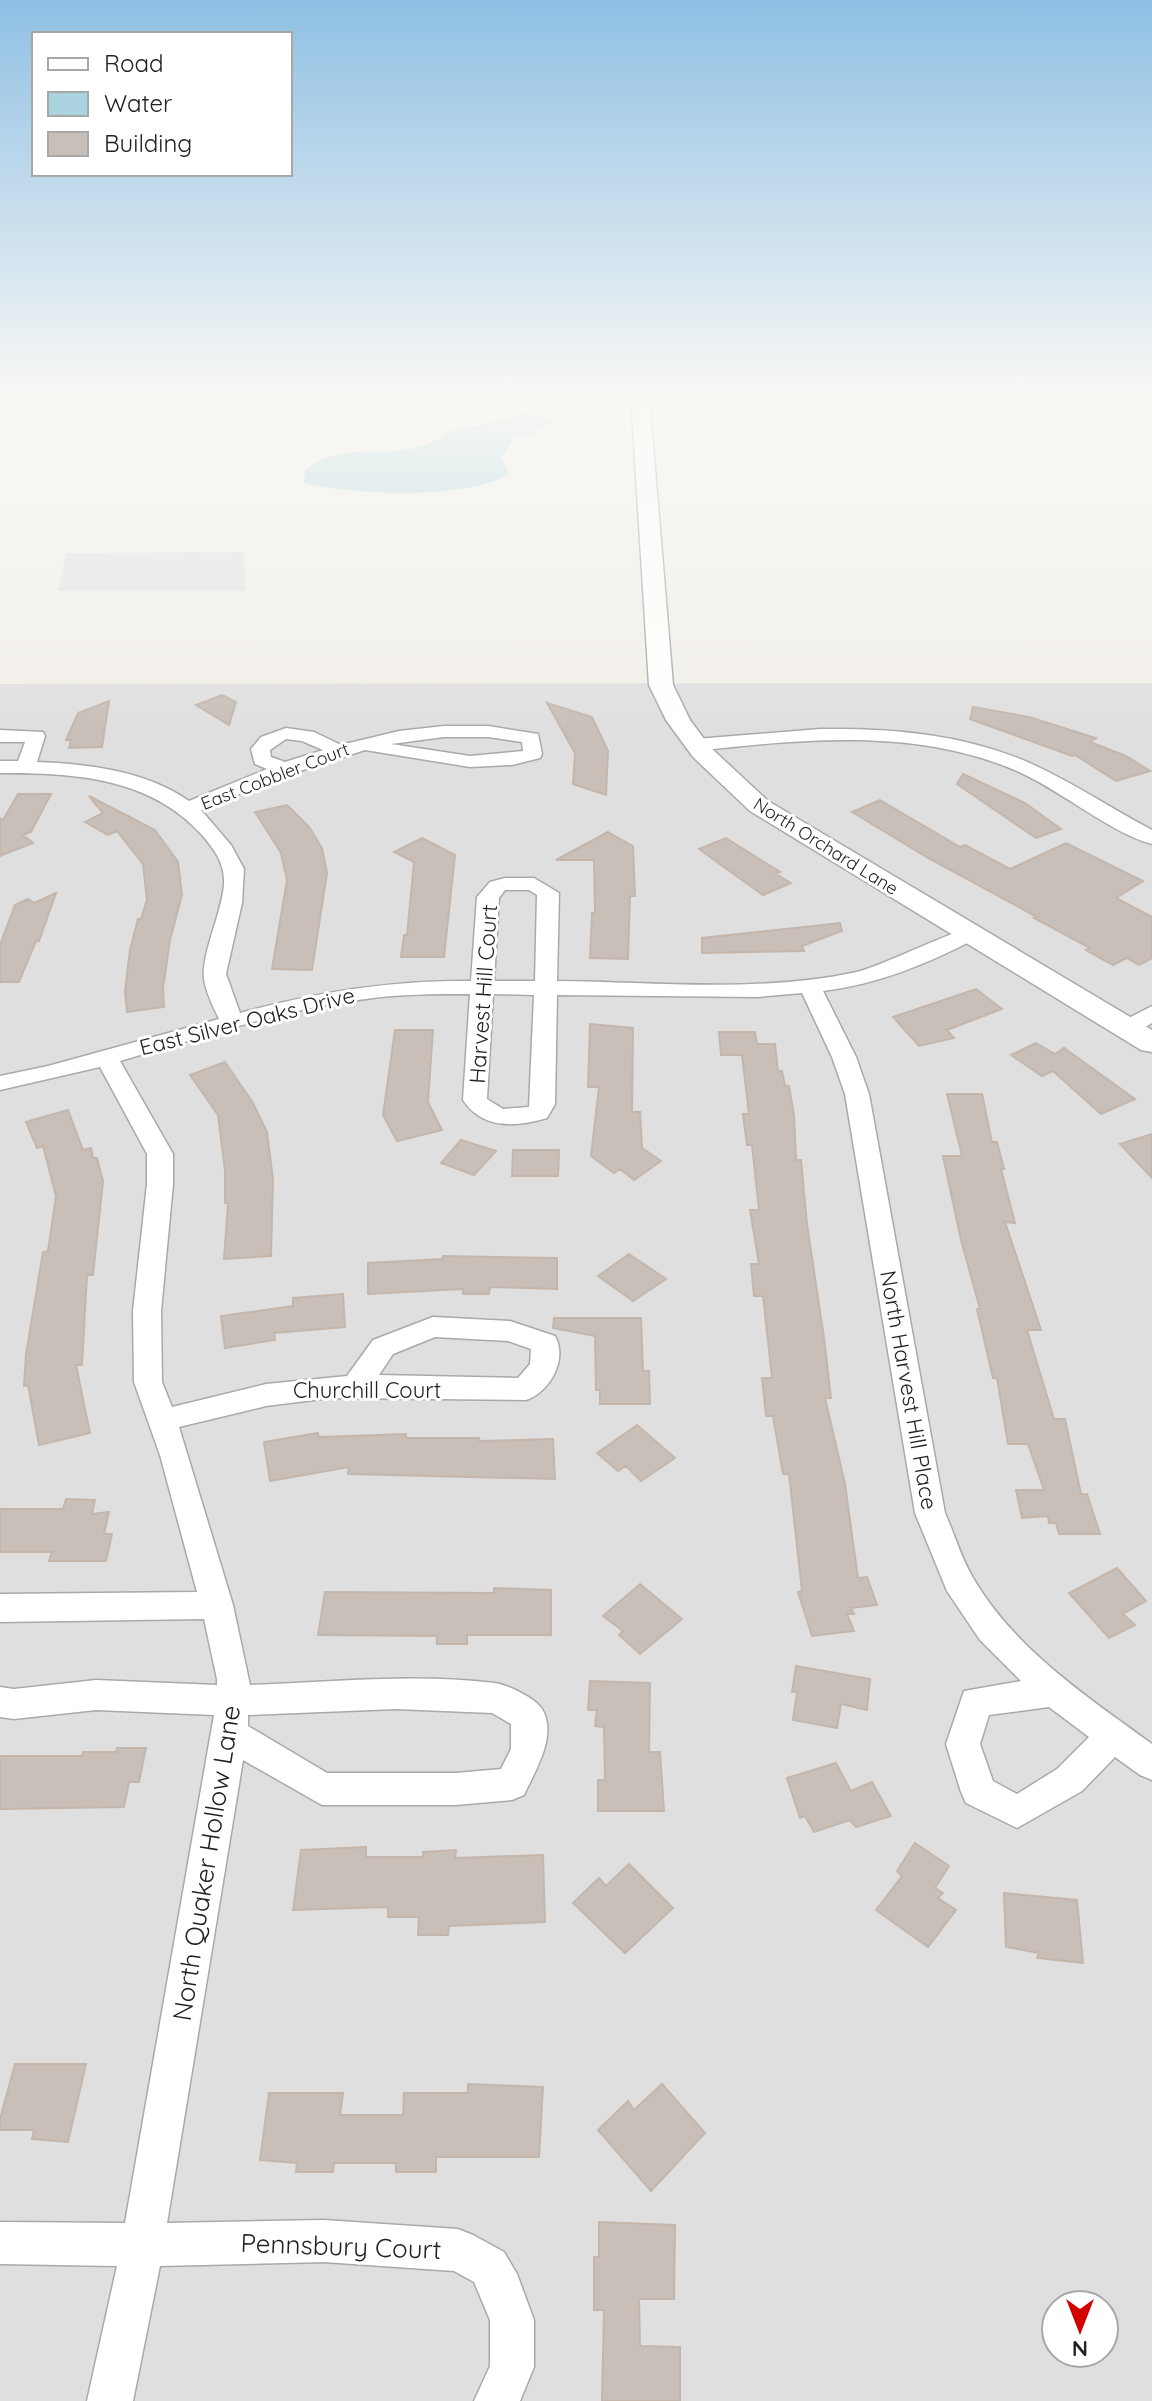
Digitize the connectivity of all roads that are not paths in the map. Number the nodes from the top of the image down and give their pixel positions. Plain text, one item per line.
1 (648, 508) edge
2 (0, 736) edge
3 (363, 744) junction
4 (696, 745) junction
5 (336, 750) junction
6 (0, 767) edge
7 (26, 767) junction
8 (284, 769) junction
9 (188, 809) junction
10 (1152, 838) edge
11 (969, 933) junction
12 (809, 985) junction
13 (482, 987) junction
14 (547, 988) junction
15 (1152, 1013) edge
16 (232, 1023) junction
17 (1127, 1028) junction
18 (1152, 1043) edge
19 (106, 1057) junction
20 (0, 1083) edge
21 (355, 1387) junction
22 (162, 1421) junction
23 (217, 1605) junction
24 (0, 1608) edge
25 (1054, 1692) junction
26 (0, 1702) edge
27 (231, 1718) junction
28 (1108, 1734) junction
29 (1152, 1764) edge
30 (0, 2243) edge
31 (142, 2245) junction
32 (110, 2401) edge
33 (497, 2401) edge

1 - 4 street, North Orchard Lane
2 - 7 street
3 - 3 street, East Cobbler Court
3 - 5 street, East Cobbler Court
4 - 10 street
4 - 11 street, North Orchard Lane
5 - 8 street, East Cobbler Court
5 - 8 street
6 - 7 street
7 - 9 street
8 - 9 street, East Cobbler Court
9 - 16 street
11 - 12 street, East Silver Oaks Drive
11 - 17 street, North Orchard Lane
12 - 14 street, East Silver Oaks Drive
12 - 25 street, North Harvest Hill Place
13 - 14 street, East Silver Oaks Drive
13 - 14 street, Harvest Hill Court
13 - 14 street, Harvest Hill Court
13 - 16 street, East Silver Oaks Drive
15 - 17 street
16 - 19 street, East Silver Oaks Drive
17 - 18 street, North Orchard Lane
19 - 20 street, East Silver Oaks Drive
19 - 22 street, North Quaker Hollow Lane
21 - 21 street, Churchill Court
21 - 22 street, Churchill Court
22 - 23 street, North Quaker Hollow Lane
23 - 24 street
23 - 27 street, North Quaker Hollow Lane
25 - 28 street, North Harvest Hill Place
25 - 28 street
26 - 27 street
27 - 27 street
27 - 31 street, North Quaker Hollow Lane
28 - 29 street, North Harvest Hill Place
30 - 31 street, Pennsbury Court
31 - 32 street, North Quaker Hollow Lane
31 - 33 street, Pennsbury Court

